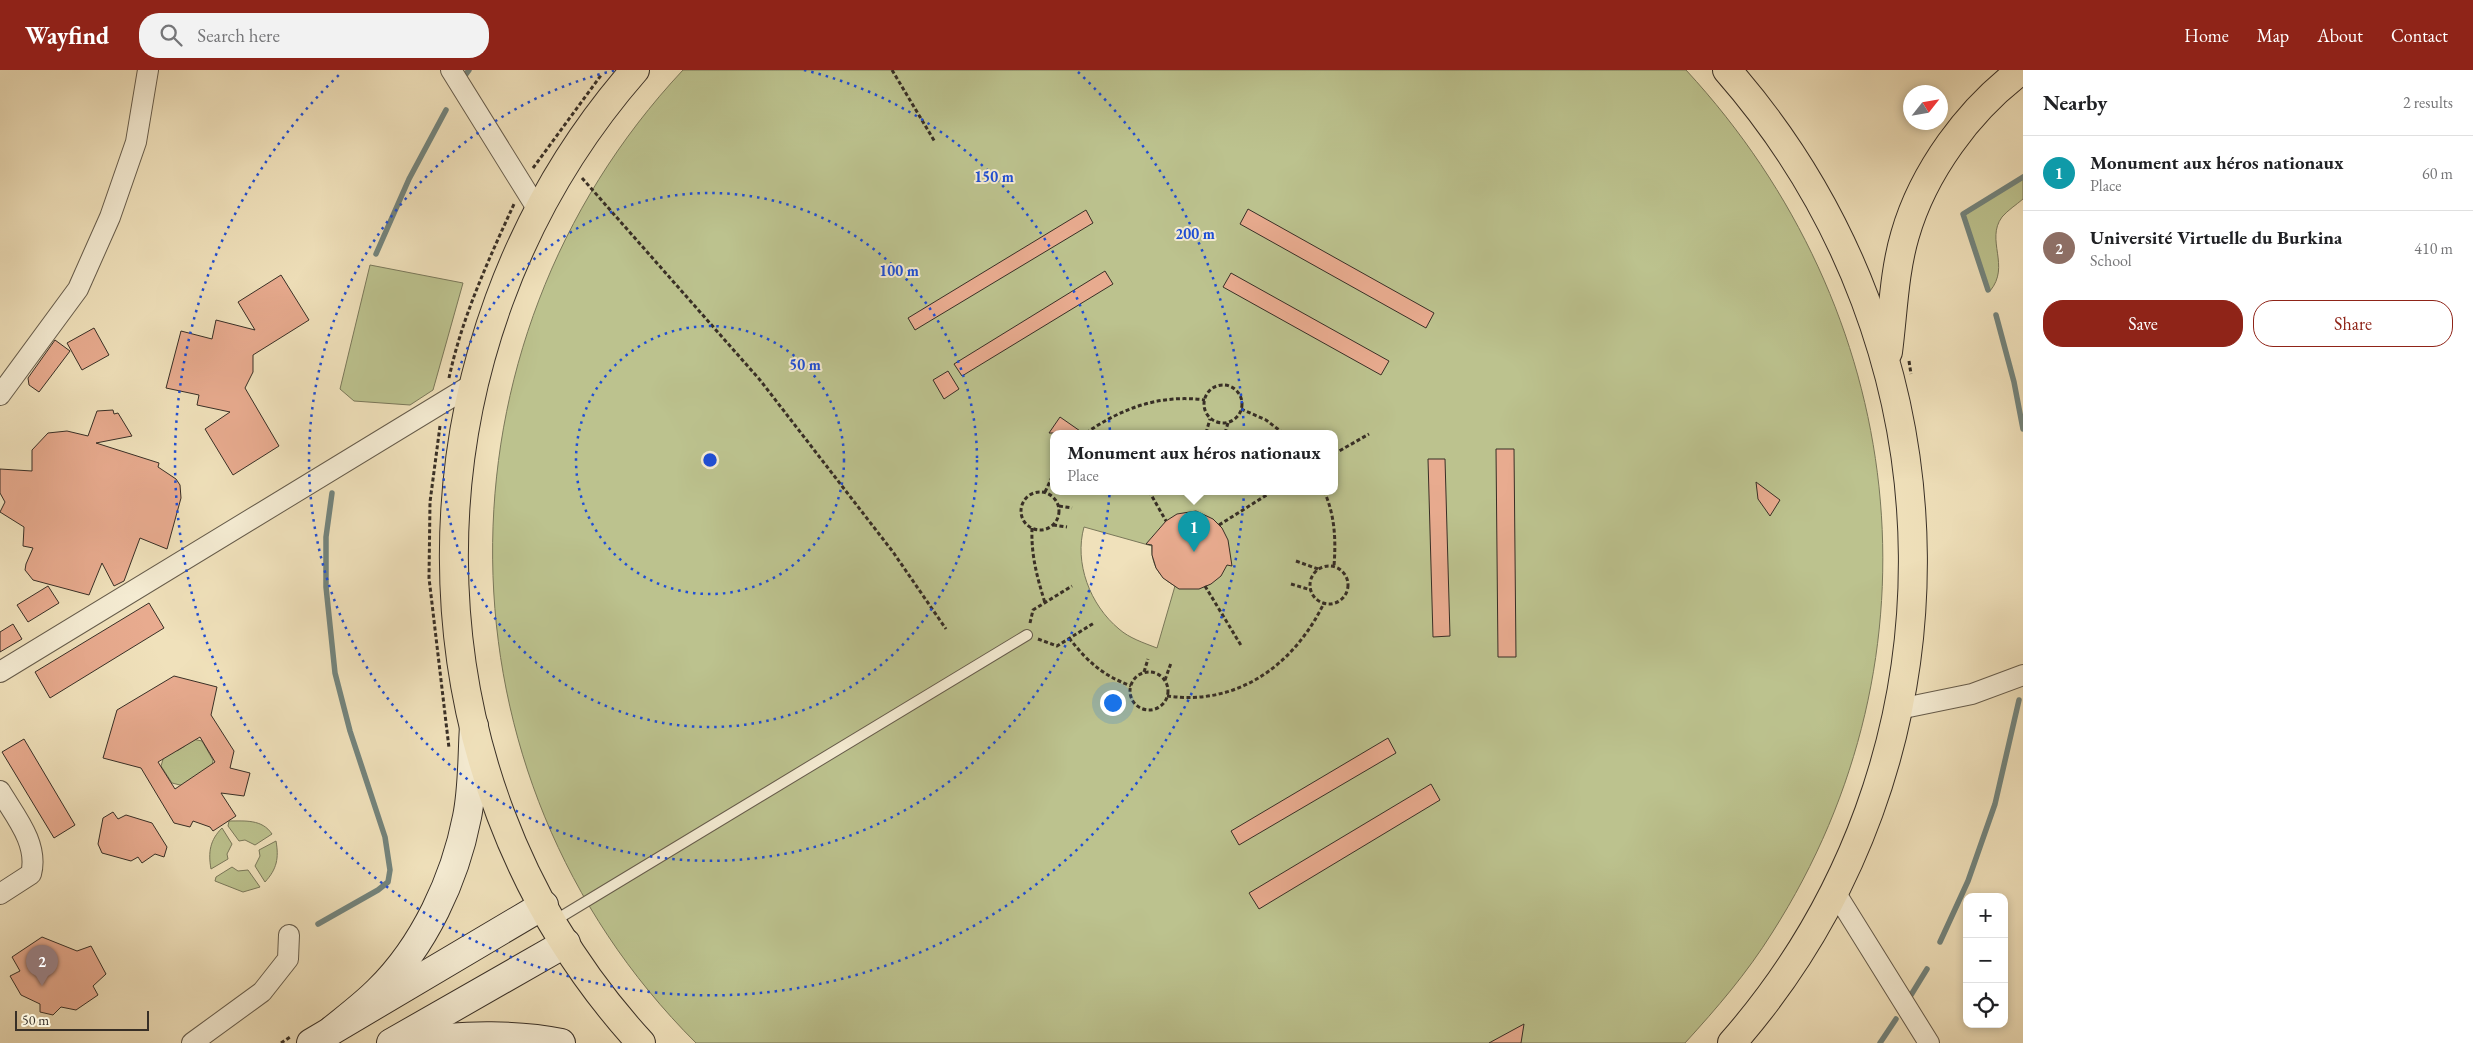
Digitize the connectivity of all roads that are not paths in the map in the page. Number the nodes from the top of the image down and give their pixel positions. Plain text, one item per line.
1 (148, 70) edge
2 (452, 70) edge
3 (635, 70) edge
4 (1728, 70) edge
5 (2022, 70) edge
6 (538, 210) junction
7 (1887, 361) junction
8 (473, 384) junction
9 (0, 395) edge
10 (1027, 635) road end
11 (0, 672) edge
12 (2023, 675) edge
13 (1899, 708) junction
14 (474, 726) junction
15 (0, 791) edge
16 (1835, 892) junction
17 (0, 894) edge
18 (554, 923) junction
19 (288, 935) dead end
20 (322, 1037) edge
21 (192, 1043) edge
22 (391, 1043) edge
23 (422, 1043) edge
24 (561, 1043) edge
25 (641, 1043) edge
26 (1732, 1043) edge
27 (1930, 1043) edge

1 - 9 street
2 - 6 street
3 - 6 main road
4 - 7 main road
5 - 7 main road
6 - 8 main road
7 - 13 main road
8 - 11 street
8 - 14 main road
10 - 18 lane
12 - 13 street
13 - 16 main road
14 - 18 main road
14 - 20 main road
15 - 17 street
16 - 26 main road
16 - 27 street
18 - 20 main road
18 - 22 main road
18 - 25 main road
19 - 21 street
23 - 24 main road

